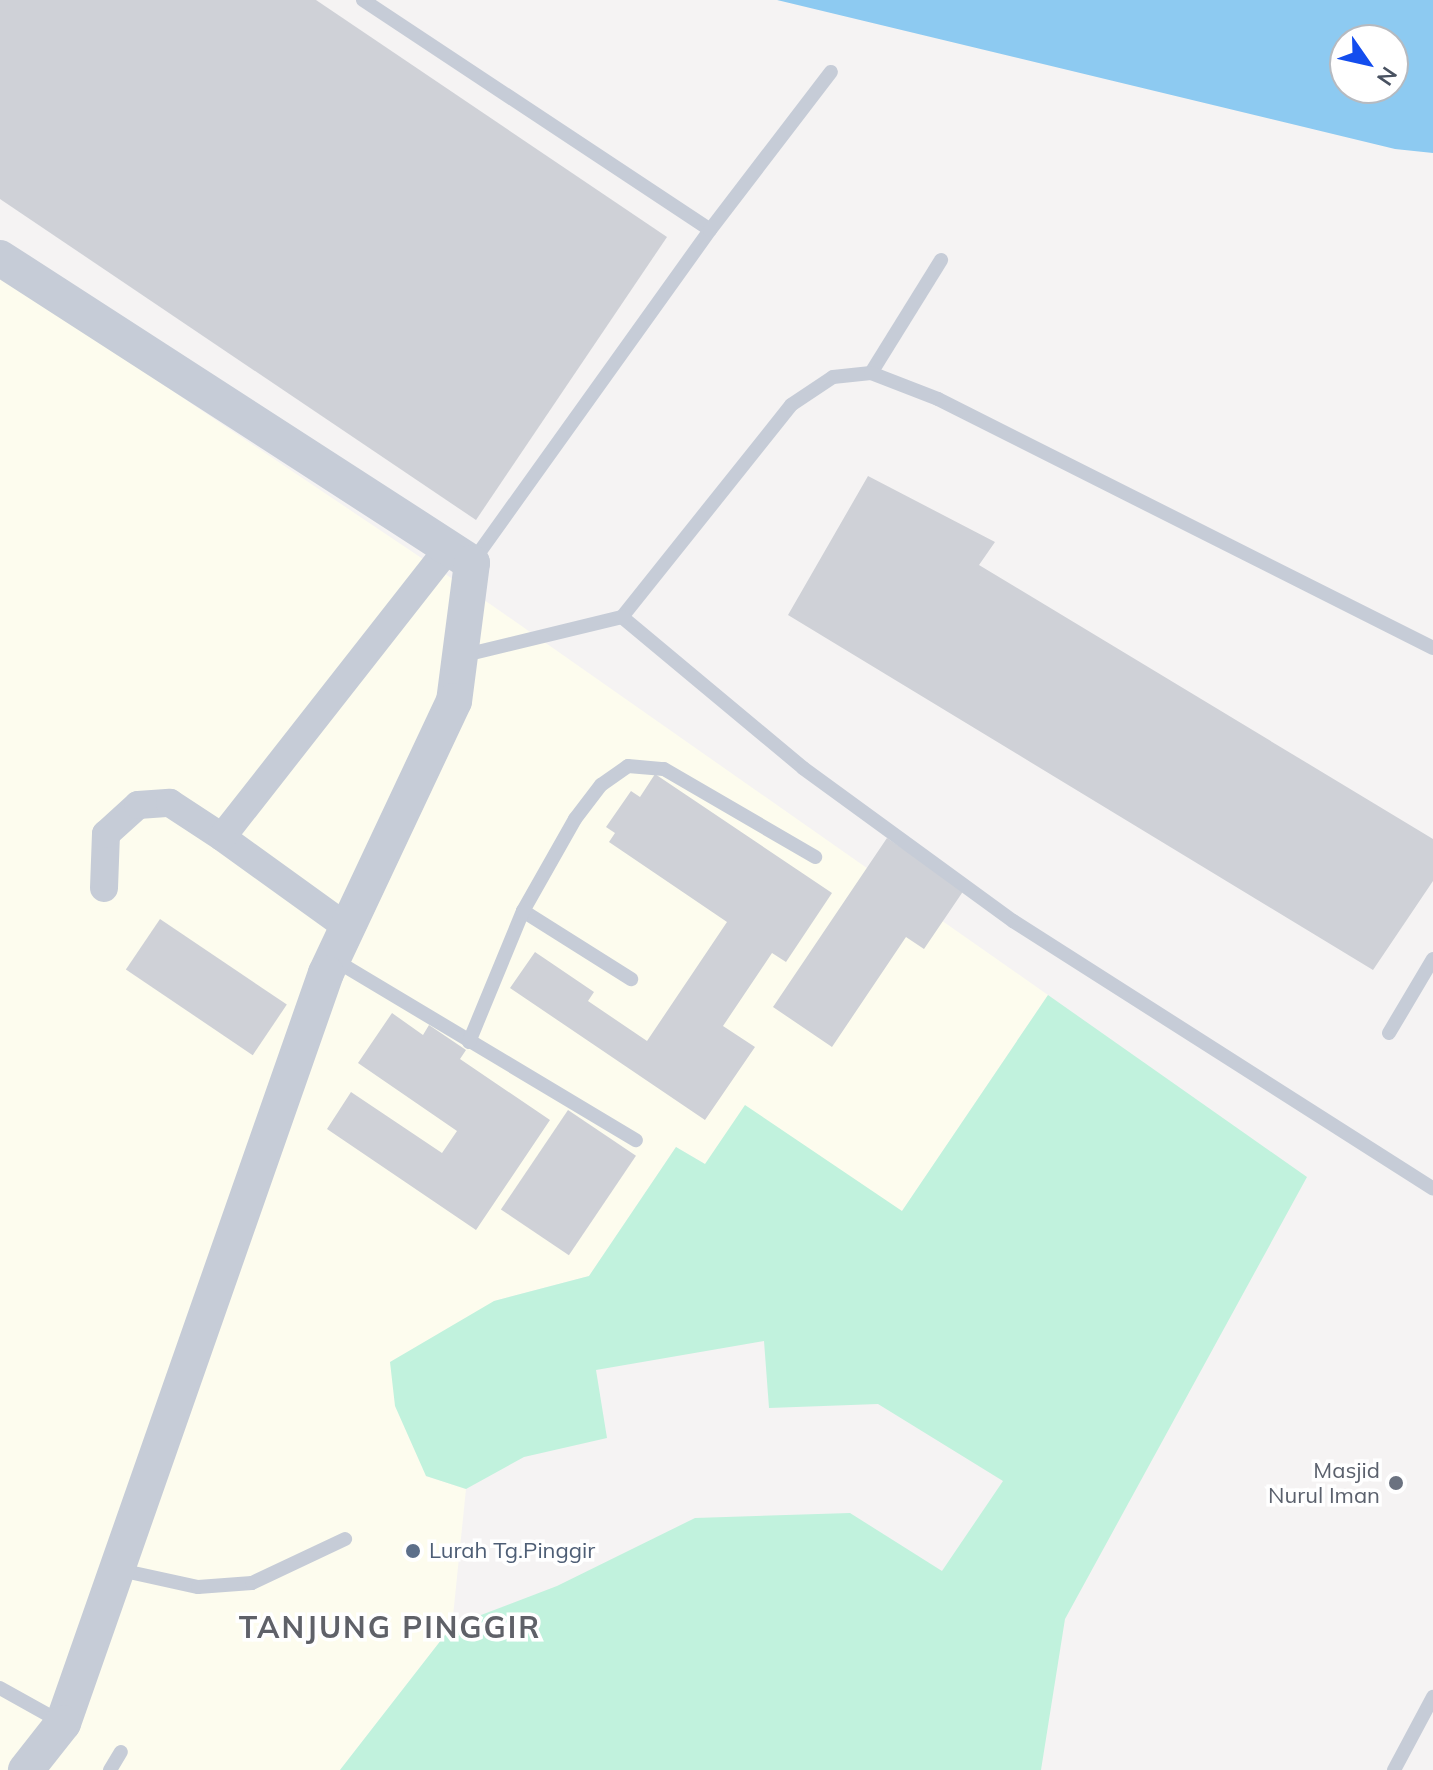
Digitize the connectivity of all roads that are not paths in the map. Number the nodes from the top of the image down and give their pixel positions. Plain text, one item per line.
1 (363, 0) edge
2 (831, 72) dead end
3 (710, 230) junction
4 (0, 258) edge
5 (941, 260) dead end
6 (871, 373) junction
7 (461, 555) junction
8 (622, 617) junction
9 (1433, 648) edge
10 (465, 655) junction
11 (222, 837) junction
12 (815, 857) dead end
13 (104, 888) dead end
14 (523, 911) junction
15 (340, 944) junction
16 (1433, 959) edge
17 (631, 979) dead end
18 (1389, 1033) dead end
19 (469, 1042) junction
20 (636, 1140) dead end
21 (1433, 1189) edge
22 (345, 1539) dead end
23 (120, 1570) junction
24 (0, 1688) edge
25 (1433, 1697) edge
26 (63, 1723) junction
27 (121, 1752) dead end
28 (26, 1770) edge
29 (110, 1770) edge
30 (1394, 1770) edge

1 - 3 lane
2 - 3 lane
3 - 7 lane
4 - 7 street
5 - 6 lane
6 - 8 lane
6 - 9 lane
7 - 10 street
7 - 11 street
8 - 10 lane
8 - 21 lane
10 - 15 street
11 - 13 street
11 - 15 street
12 - 14 lane
14 - 17 lane
14 - 19 lane
15 - 19 lane
15 - 23 street
16 - 18 lane
19 - 20 lane
22 - 23 lane
23 - 26 street
24 - 26 lane
25 - 30 lane
26 - 28 street
27 - 29 lane

